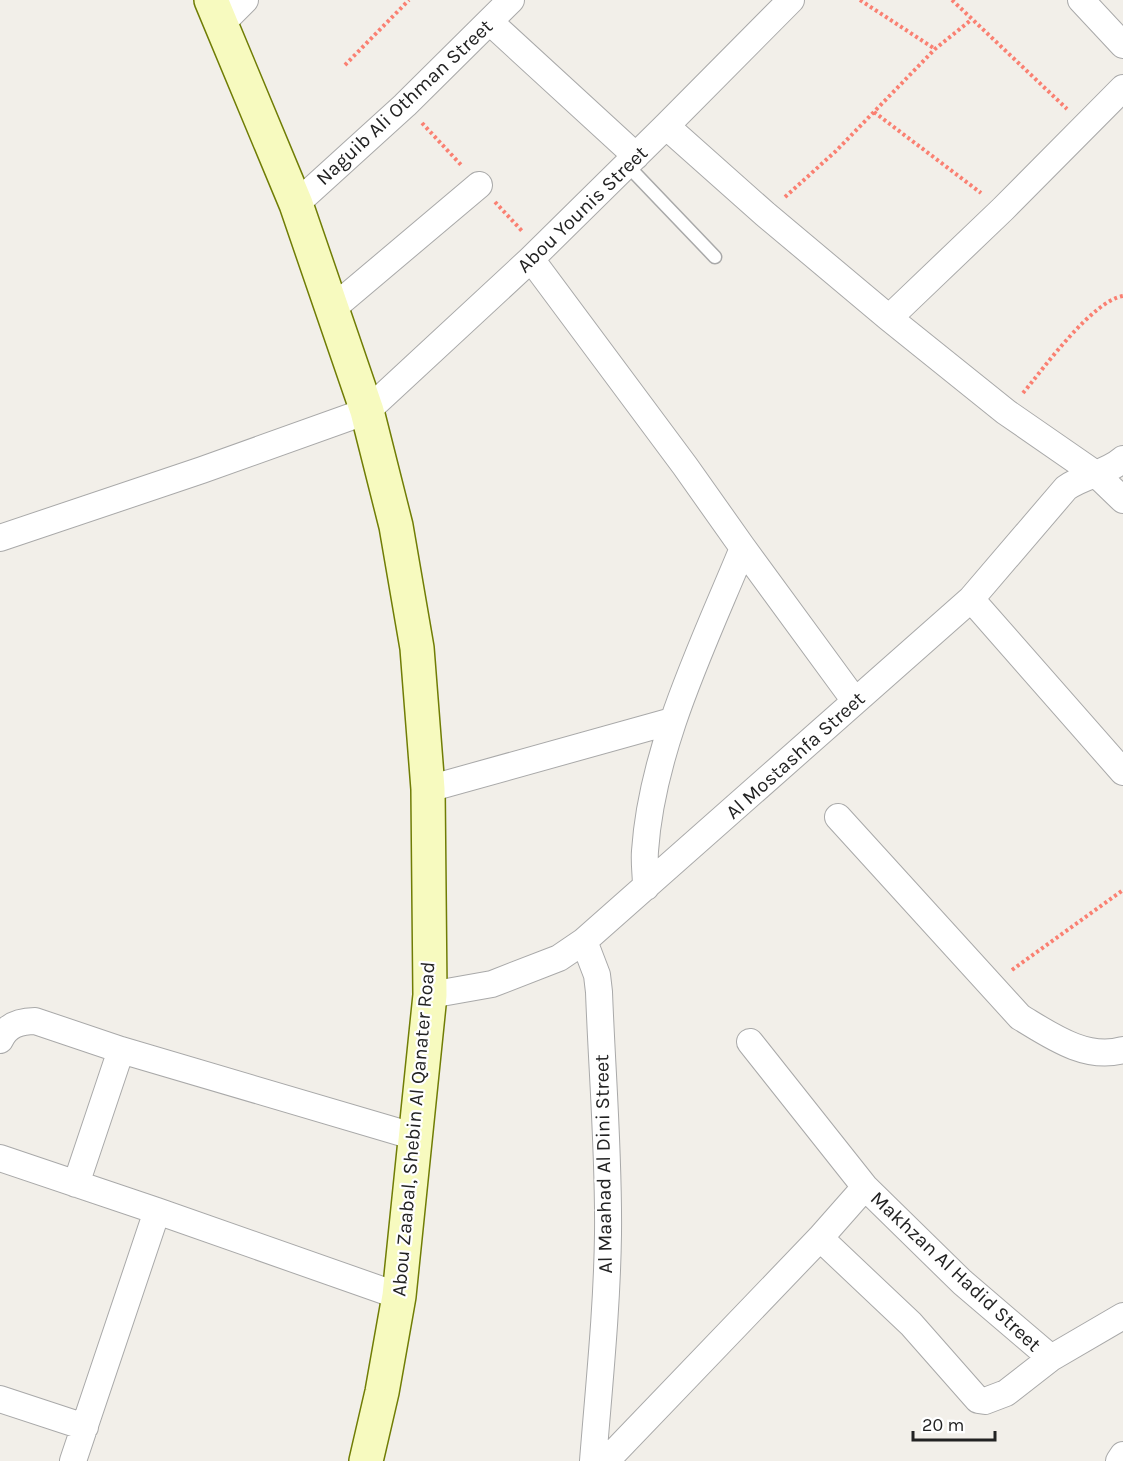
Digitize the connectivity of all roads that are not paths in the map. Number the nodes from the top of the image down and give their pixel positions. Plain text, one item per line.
1 (245, 0) edge
2 (511, 0) edge
3 (791, 0) edge
4 (1081, 0) edge
5 (216, 12) edge
6 (490, 22) junction
7 (1123, 45) edge
8 (1123, 88) edge
9 (666, 126) junction
10 (632, 160) junction
11 (479, 185) road end
12 (296, 204) junction
13 (535, 254) junction
14 (715, 257) dead end
15 (332, 309) junction
16 (889, 318) junction
17 (367, 411) junction
18 (1123, 459) edge
19 (1097, 475) junction
20 (1123, 500) edge
21 (0, 538) edge
22 (742, 548) junction
23 (971, 599) junction
24 (855, 700) junction
25 (672, 721) junction
26 (1123, 772) edge
27 (428, 789) junction
28 (838, 817) dead end
29 (646, 887) junction
30 (584, 941) junction
31 (430, 995) junction
32 (0, 1040) edge
33 (750, 1042) dead end
34 (121, 1050) junction
35 (1123, 1050) edge
36 (416, 1137) junction
37 (0, 1158) edge
38 (76, 1184) junction
39 (865, 1187) junction
40 (157, 1211) junction
41 (820, 1238) junction
42 (399, 1296) junction
43 (1123, 1316) edge
44 (1051, 1358) junction
45 (0, 1399) edge
46 (85, 1427) junction
47 (1123, 1455) edge
48 (73, 1461) edge
49 (366, 1461) edge
50 (593, 1461) edge
51 (606, 1461) edge
52 (1119, 1461) edge

1 - 5 street
2 - 6 street, Naguib Ali Othman Street
3 - 9 street, Abou Younis Street
4 - 7 street
5 - 12 street, Abou Zaabal, Shebin Al Qanater Road
6 - 10 street
6 - 12 street, Naguib Ali Othman Street
8 - 16 street
9 - 10 street, Abou Younis Street
9 - 16 street
10 - 13 street, Abou Younis Street
10 - 14 lane
11 - 15 street
12 - 15 street, Abou Zaabal, Shebin Al Qanater Road
13 - 17 street, Abou Younis Street
13 - 22 street
15 - 17 street, Abou Zaabal, Shebin Al Qanater Road
16 - 19 street
17 - 21 street
17 - 27 street, Abou Zaabal, Shebin Al Qanater Road
18 - 19 street, Al Mostashfa Street
19 - 20 street
19 - 23 street, Al Mostashfa Street
22 - 24 street
22 - 25 street
23 - 24 street, Al Mostashfa Street
23 - 26 street
24 - 29 street, Al Mostashfa Street
25 - 27 street
25 - 29 street
27 - 31 street, Abou Zaabal, Shebin Al Qanater Road
28 - 35 street
29 - 30 street, Al Mostashfa Street
30 - 31 street, Al Mostashfa Street
30 - 50 street, Al Maahad Al Dini Street
31 - 36 street, Abou Zaabal, Shebin Al Qanater Road
32 - 34 street
33 - 39 street, Makhzan Al Hadid Street
34 - 36 street
34 - 38 street
36 - 42 street, Abou Zaabal, Shebin Al Qanater Road
37 - 38 street
38 - 40 street
39 - 41 street
39 - 44 street, Makhzan Al Hadid Street
40 - 42 street
40 - 46 street
41 - 44 street
41 - 51 street
42 - 49 street, Abou Zaabal, Shebin Al Qanater Road
43 - 44 street
45 - 46 street
46 - 48 street
47 - 52 street

